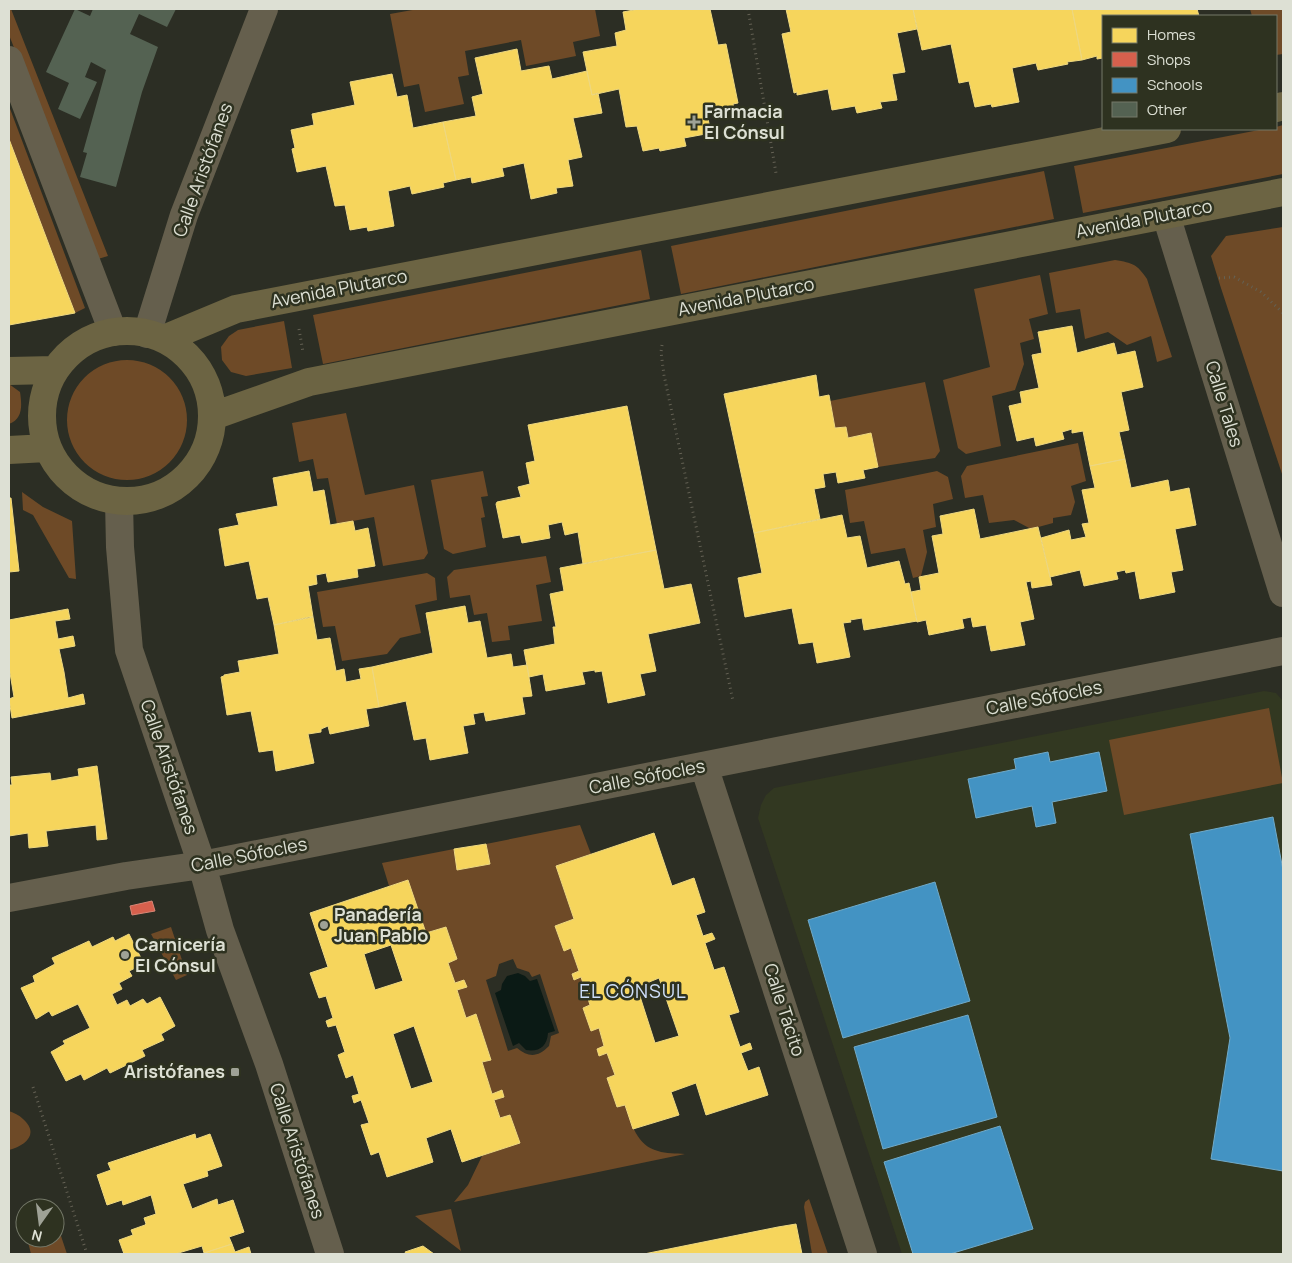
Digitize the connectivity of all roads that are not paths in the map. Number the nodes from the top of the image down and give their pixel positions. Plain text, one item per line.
1 (264, 9) edge
2 (9, 60) edge
3 (1162, 130) edge
4 (1283, 192) edge
5 (1166, 215) junction
6 (112, 332) junction
7 (156, 336) junction
8 (54, 370) junction
9 (9, 371) edge
10 (213, 416) junction
11 (47, 448) junction
12 (9, 450) edge
13 (119, 501) junction
14 (1283, 593) edge
15 (1283, 651) edge
16 (704, 766) junction
17 (202, 865) junction
18 (9, 898) edge
19 (330, 1254) edge
20 (863, 1254) edge

1 - 7 street, Calle Aristófanes
2 - 6 street
3 - 7 main road, Avenida Plutarco
4 - 5 main road, Avenida Plutarco
5 - 10 main road, Avenida Plutarco
5 - 14 street, Calle Tales
6 - 7 main road
6 - 8 main road
7 - 10 main road
8 - 9 main road
8 - 11 main road
10 - 13 main road
11 - 12 main road
11 - 13 main road
13 - 17 street, Calle Aristófanes
15 - 16 street, Calle Sófocles
16 - 17 street, Calle Sófocles
16 - 20 street, Calle Tácito
17 - 18 street, Calle Sófocles
17 - 19 street, Calle Aristófanes

